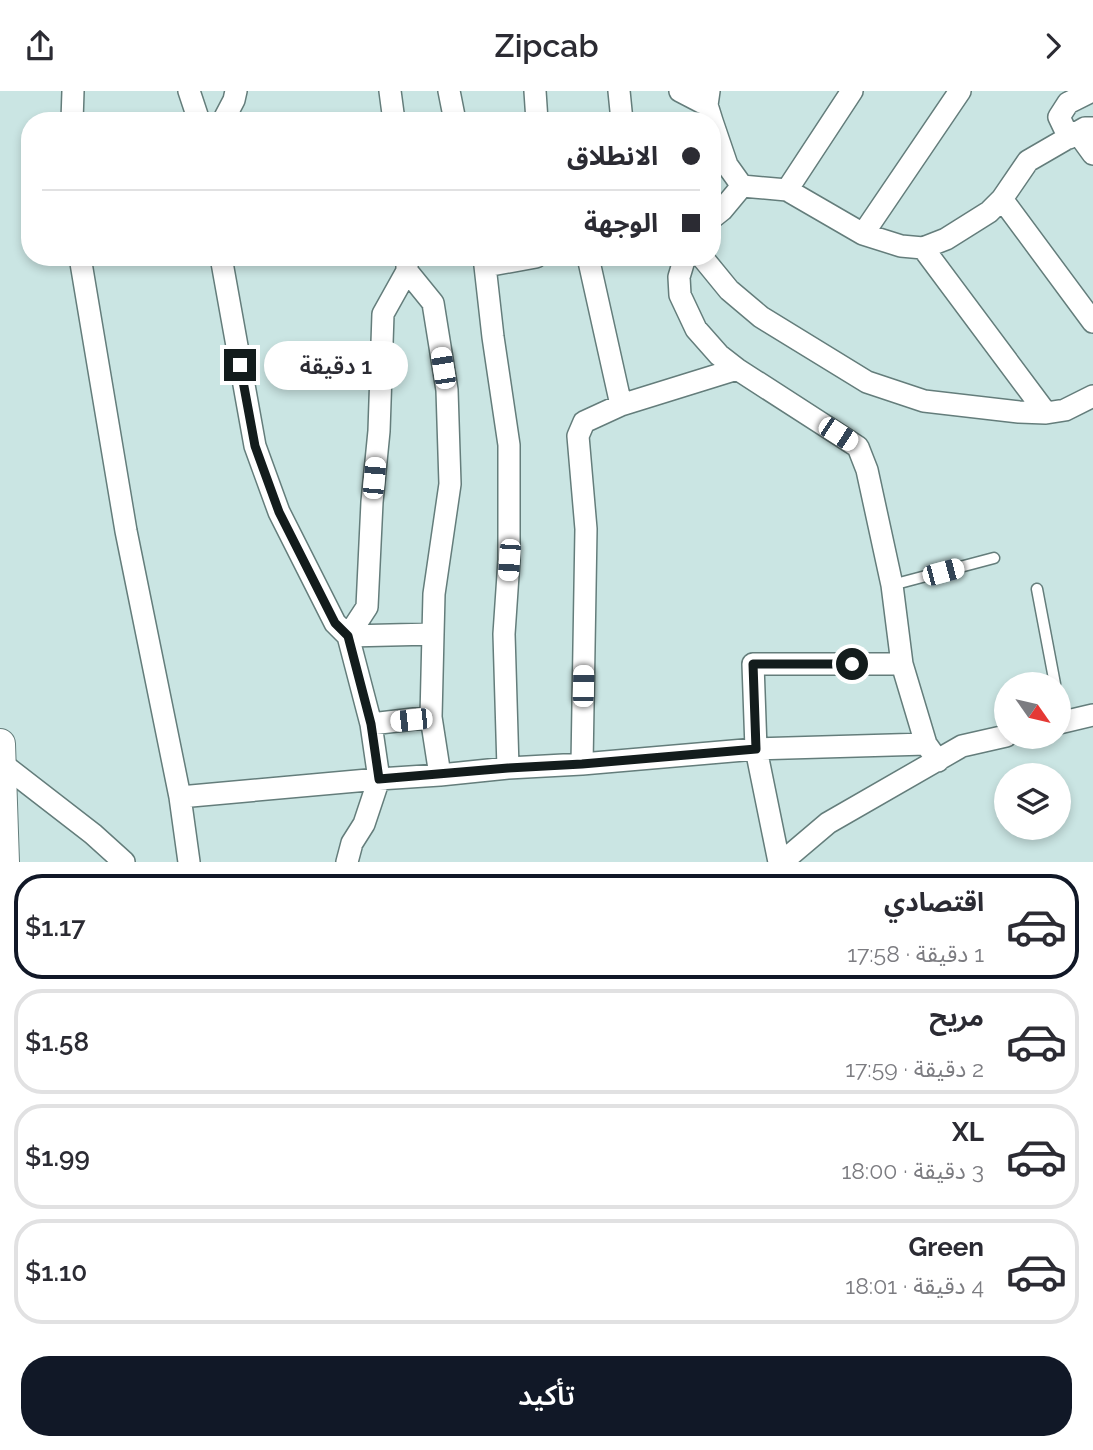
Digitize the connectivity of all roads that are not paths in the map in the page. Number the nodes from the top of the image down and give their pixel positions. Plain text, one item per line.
1 (73, 91) edge
2 (189, 91) edge
3 (236, 91) edge
4 (390, 91) edge
5 (449, 91) edge
6 (535, 91) edge
7 (619, 91) edge
8 (680, 91) edge
9 (852, 91) edge
10 (960, 91) edge
11 (1092, 91) edge
12 (710, 110) edge
13 (72, 112) edge
14 (196, 112) edge
15 (228, 112) edge
16 (393, 112) edge
17 (453, 112) edge
18 (536, 112) edge
19 (621, 112) edge
20 (1080, 133) edge
21 (721, 146) edge
22 (1093, 154) edge
23 (742, 186) junction
24 (787, 190) junction
25 (1002, 199) junction
26 (721, 211) edge
27 (863, 234) junction
28 (923, 248) junction
29 (82, 266) edge
30 (223, 266) edge
31 (406, 266) edge
32 (408, 266) edge
33 (485, 266) edge
34 (590, 266) edge
35 (682, 266) edge
36 (709, 266) edge
37 (1093, 322) edge
38 (737, 369) junction
39 (1093, 396) edge
40 (621, 405) junction
41 (1046, 413) junction
42 (994, 558) dead end
43 (891, 585) junction
44 (1037, 589) dead end
45 (433, 634) junction
46 (348, 636) junction
47 (902, 664) junction
48 (1053, 672) edge
49 (1093, 715) edge
50 (1071, 716) edge
51 (432, 717) junction
52 (371, 724) junction
53 (994, 739) edge
54 (0, 744) edge
55 (756, 749) junction
56 (932, 753) junction
57 (0, 762) edge
58 (582, 764) junction
59 (508, 768) junction
60 (440, 775) junction
61 (379, 779) junction
62 (180, 797) junction
63 (4, 862) edge
64 (124, 862) edge
65 (189, 862) edge
66 (347, 862) edge
67 (781, 862) edge

1 - 13 street
2 - 14 street
3 - 15 street
4 - 16 street
5 - 17 street
6 - 18 street
7 - 19 street
8 - 12 street
9 - 24 street
10 - 27 street
11 - 20 street
20 - 22 street
20 - 25 street
21 - 23 street
23 - 24 street
23 - 26 street
24 - 27 street
25 - 28 street
25 - 37 street
27 - 28 street
28 - 41 street
29 - 62 street
30 - 46 street
31 - 46 street
32 - 45 street
33 - 59 street
34 - 40 street
35 - 38 street
36 - 41 street
38 - 40 street
38 - 43 street
39 - 41 street
40 - 58 street
42 - 43 lane
43 - 47 street
44 - 48 lane
45 - 46 street
45 - 51 street
46 - 52 street
47 - 55 street
47 - 56 street
49 - 50 street
51 - 52 street
51 - 60 street
52 - 61 street
53 - 56 street
54 - 57 main road
55 - 56 street
55 - 58 street
55 - 67 street
56 - 67 street
57 - 63 main road
57 - 64 street
58 - 59 street
59 - 60 street
60 - 61 street
61 - 62 street
61 - 66 street
62 - 65 street

